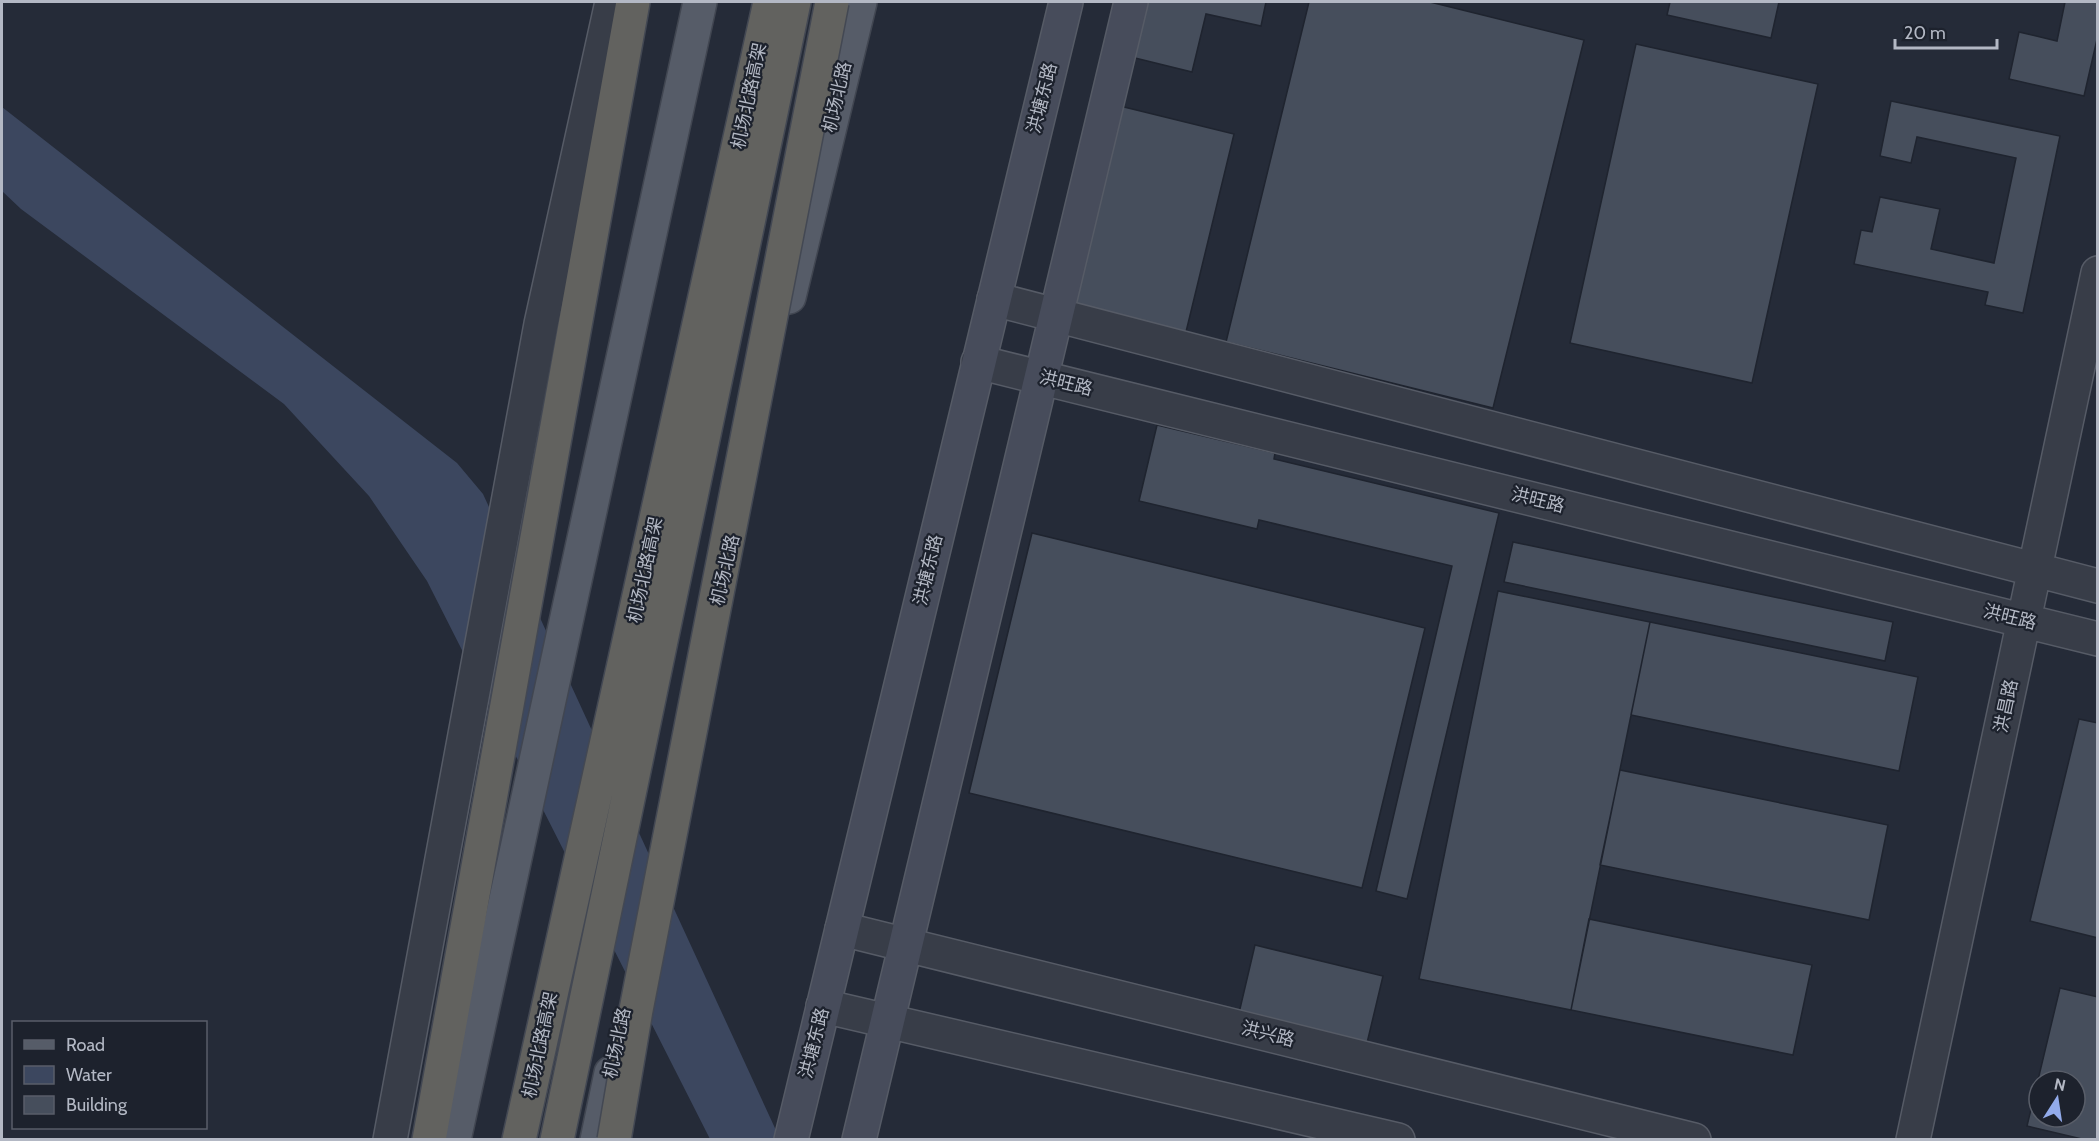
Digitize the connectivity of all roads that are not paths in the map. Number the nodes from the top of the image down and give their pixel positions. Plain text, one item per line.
1 (612, 2) edge
2 (633, 2) edge
3 (700, 2) edge
4 (770, 2) edge
5 (794, 2) edge
6 (832, 2) edge
7 (860, 2) edge
8 (1066, 2) edge
9 (1131, 2) edge
10 (2097, 273) edge
11 (994, 299) junction
12 (1056, 315) junction
13 (978, 362) junction
14 (1042, 376) junction
15 (2035, 569) junction
16 (2097, 586) edge
17 (2024, 620) junction
18 (2097, 639) edge
19 (842, 929) junction
20 (905, 945) junction
21 (823, 1006) junction
22 (887, 1021) junction
23 (604, 1132) edge
24 (390, 1140) edge
25 (429, 1140) edge
26 (454, 1140) edge
27 (519, 1140) edge
28 (557, 1140) edge
29 (791, 1140) edge
30 (859, 1140) edge
31 (1398, 1140) edge
32 (1694, 1140) edge
33 (1913, 1140) edge

1 - 24 street
2 - 25 highway
3 - 26 main road
4 - 27 highway, 机场北路高架
5 - 28 highway, 机场北路高架
6 - 23 highway, bridge
7 - 23 main road, 机场北路
8 - 11 main road, 洪塘东路
9 - 12 main road
10 - 15 street, 洪昌路
11 - 12 street
11 - 13 main road, 洪塘东路
12 - 14 main road
12 - 15 street
13 - 14 street, 洪旺路
13 - 19 main road, 洪塘东路
14 - 17 street, 洪旺路
14 - 20 main road
15 - 16 street
15 - 17 street, 洪昌路
17 - 18 street, 洪旺路
17 - 33 street, 洪昌路
19 - 20 street, 洪兴路
19 - 21 main road, 洪塘东路
20 - 22 main road
20 - 32 street, 洪兴路
21 - 22 street
21 - 29 main road, 洪塘东路
22 - 30 main road
22 - 31 street

